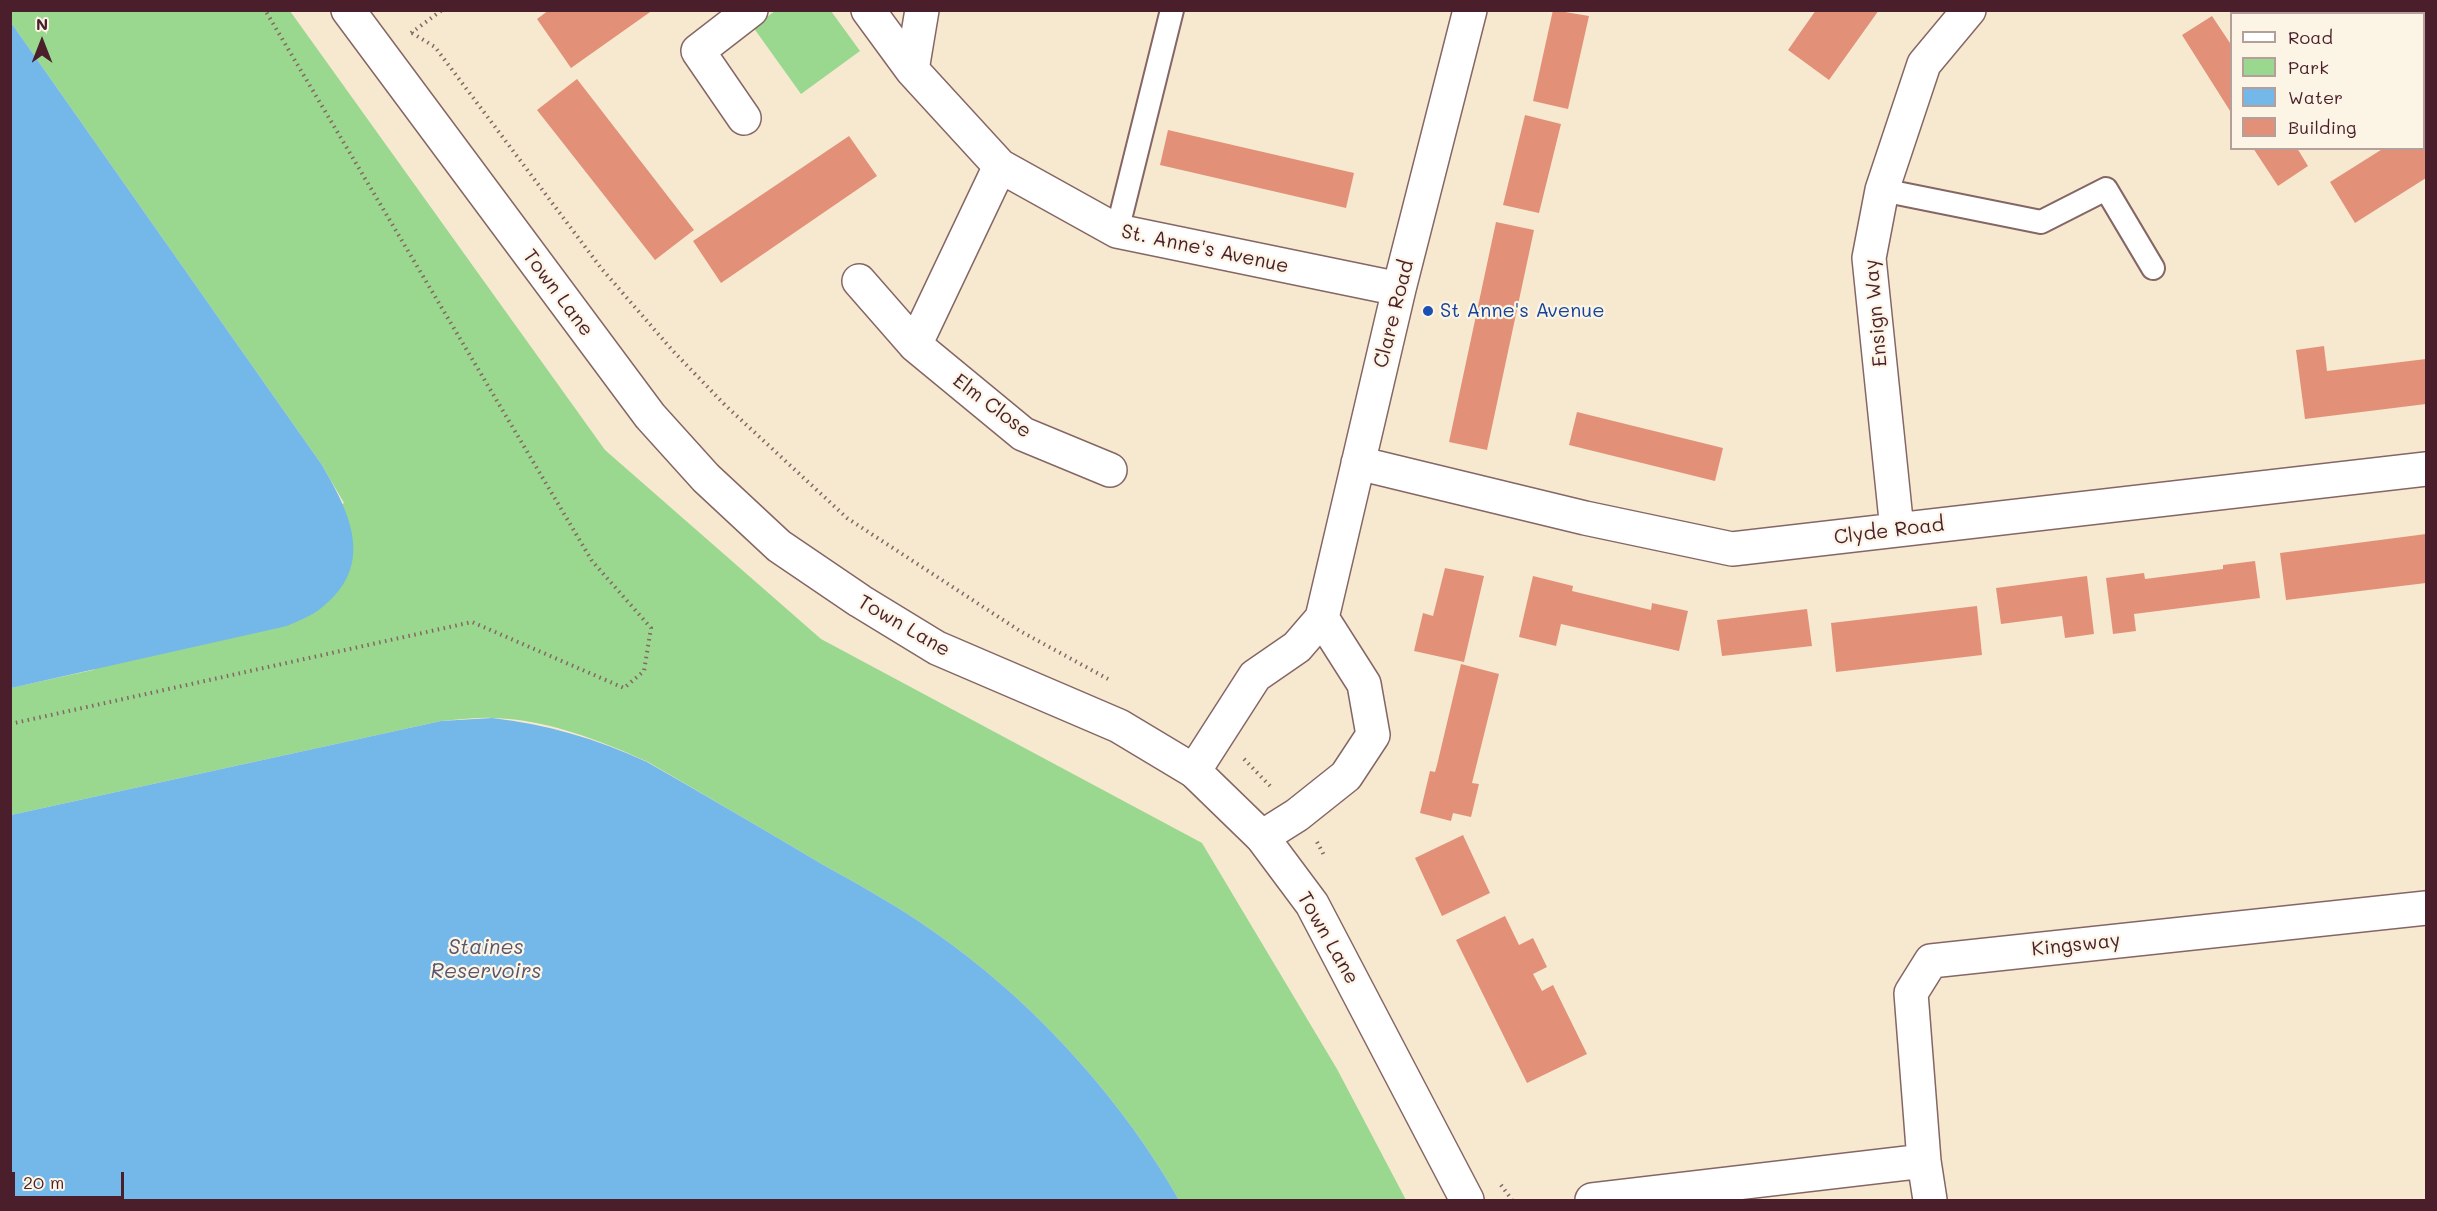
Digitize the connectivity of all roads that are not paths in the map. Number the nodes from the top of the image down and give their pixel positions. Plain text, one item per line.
1 (348, 10) edge
2 (751, 10) edge
3 (868, 10) edge
4 (922, 10) edge
5 (1172, 10) edge
6 (1470, 10) edge
7 (1969, 10) edge
8 (912, 70) junction
9 (744, 118) dead end
10 (1000, 166) junction
11 (1882, 190) junction
12 (1117, 231) junction
13 (2153, 268) dead end
14 (859, 281) dead end
15 (1400, 289) junction
16 (915, 345) junction
17 (1358, 463) junction
18 (2427, 469) edge
19 (1110, 470) dead end
20 (1897, 530) junction
21 (1322, 618) junction
22 (1194, 771) junction
23 (1262, 837) junction
24 (2427, 908) edge
25 (1924, 1161) junction
26 (1467, 1200) edge
27 (1592, 1200) edge
28 (1930, 1200) edge

1 - 22 street, Town Lane
2 - 9 street
3 - 8 street, St. Anne's Avenue
4 - 8 street
5 - 12 lane
6 - 15 street, Clare Road
7 - 11 street, Ensign Way
8 - 10 street, St. Anne's Avenue
10 - 12 street, St. Anne's Avenue
10 - 16 street
11 - 13 lane
11 - 20 street, Ensign Way
12 - 15 street, St. Anne's Avenue
14 - 16 street, Elm Close
15 - 17 street, Clare Road
16 - 19 street, Elm Close
17 - 20 street, Clyde Road
17 - 21 street, Clare Road
18 - 20 street, Clyde Road
21 - 22 street, Clare Road
21 - 23 street
22 - 23 street, Town Lane
23 - 26 street, Town Lane
24 - 25 street, Kingsway
25 - 27 street
25 - 28 street, Kingsway

